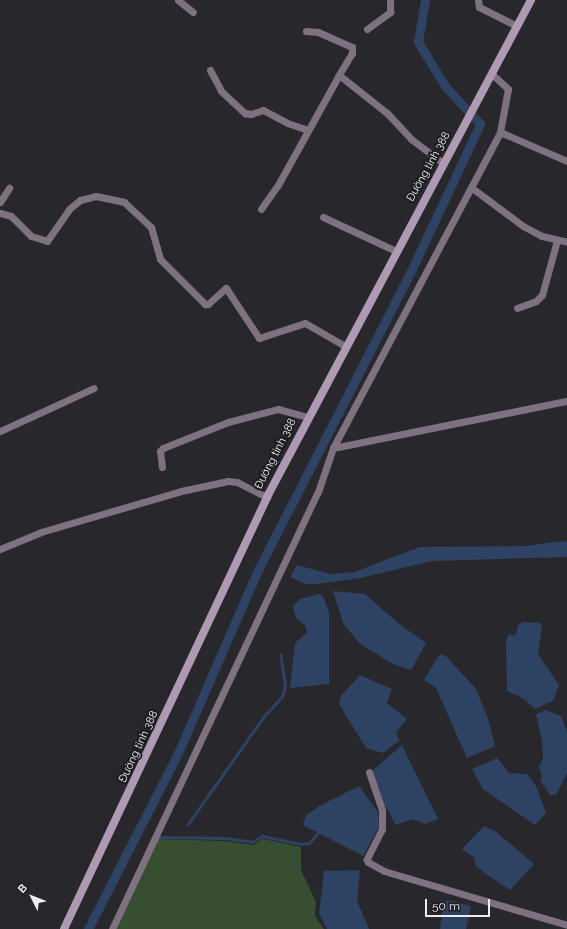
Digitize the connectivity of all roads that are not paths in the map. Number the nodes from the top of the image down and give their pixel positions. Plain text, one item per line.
1 (178, 0) edge
2 (390, 0) edge
3 (478, 0) edge
4 (531, 0) edge
5 (193, 12) dead end
6 (517, 26) junction
7 (367, 29) dead end
8 (306, 31) dead end
9 (210, 70) dead end
10 (492, 74) junction
11 (339, 75) junction
12 (308, 130) junction
13 (500, 132) junction
14 (567, 161) edge
15 (443, 163) junction
16 (9, 188) dead end
17 (472, 188) junction
18 (0, 202) edge
19 (261, 209) dead end
20 (0, 213) edge
21 (323, 217) dead end
22 (557, 240) junction
23 (567, 242) edge
24 (396, 250) junction
25 (517, 308) dead end
26 (345, 346) junction
27 (94, 388) dead end
28 (567, 401) edge
29 (307, 417) junction
30 (0, 431) edge
31 (334, 448) junction
32 (162, 467) dead end
33 (267, 497) junction
34 (0, 549) edge
35 (369, 772) dead end
36 (567, 925) edge
37 (64, 929) edge
38 (112, 929) edge

1 - 5 street
2 - 7 street
3 - 6 street
4 - 6 main road, Đường tỉnh 388
6 - 10 main road, Đường tỉnh 388
8 - 11 street
9 - 12 street
10 - 13 street
10 - 15 main road, Đường tỉnh 388
11 - 12 street
11 - 15 street
12 - 19 street
13 - 14 street
13 - 17 street
15 - 24 main road, Đường tỉnh 388
16 - 18 street
17 - 22 street
17 - 31 street
20 - 26 street
21 - 24 street
22 - 23 street
22 - 25 street
24 - 26 main road, Đường tỉnh 388
26 - 29 main road, Đường tỉnh 388
27 - 30 street
28 - 31 street
29 - 32 street
29 - 33 main road, Đường tỉnh 388
31 - 38 street
33 - 34 street
33 - 37 main road, Đường tỉnh 388
35 - 36 street

